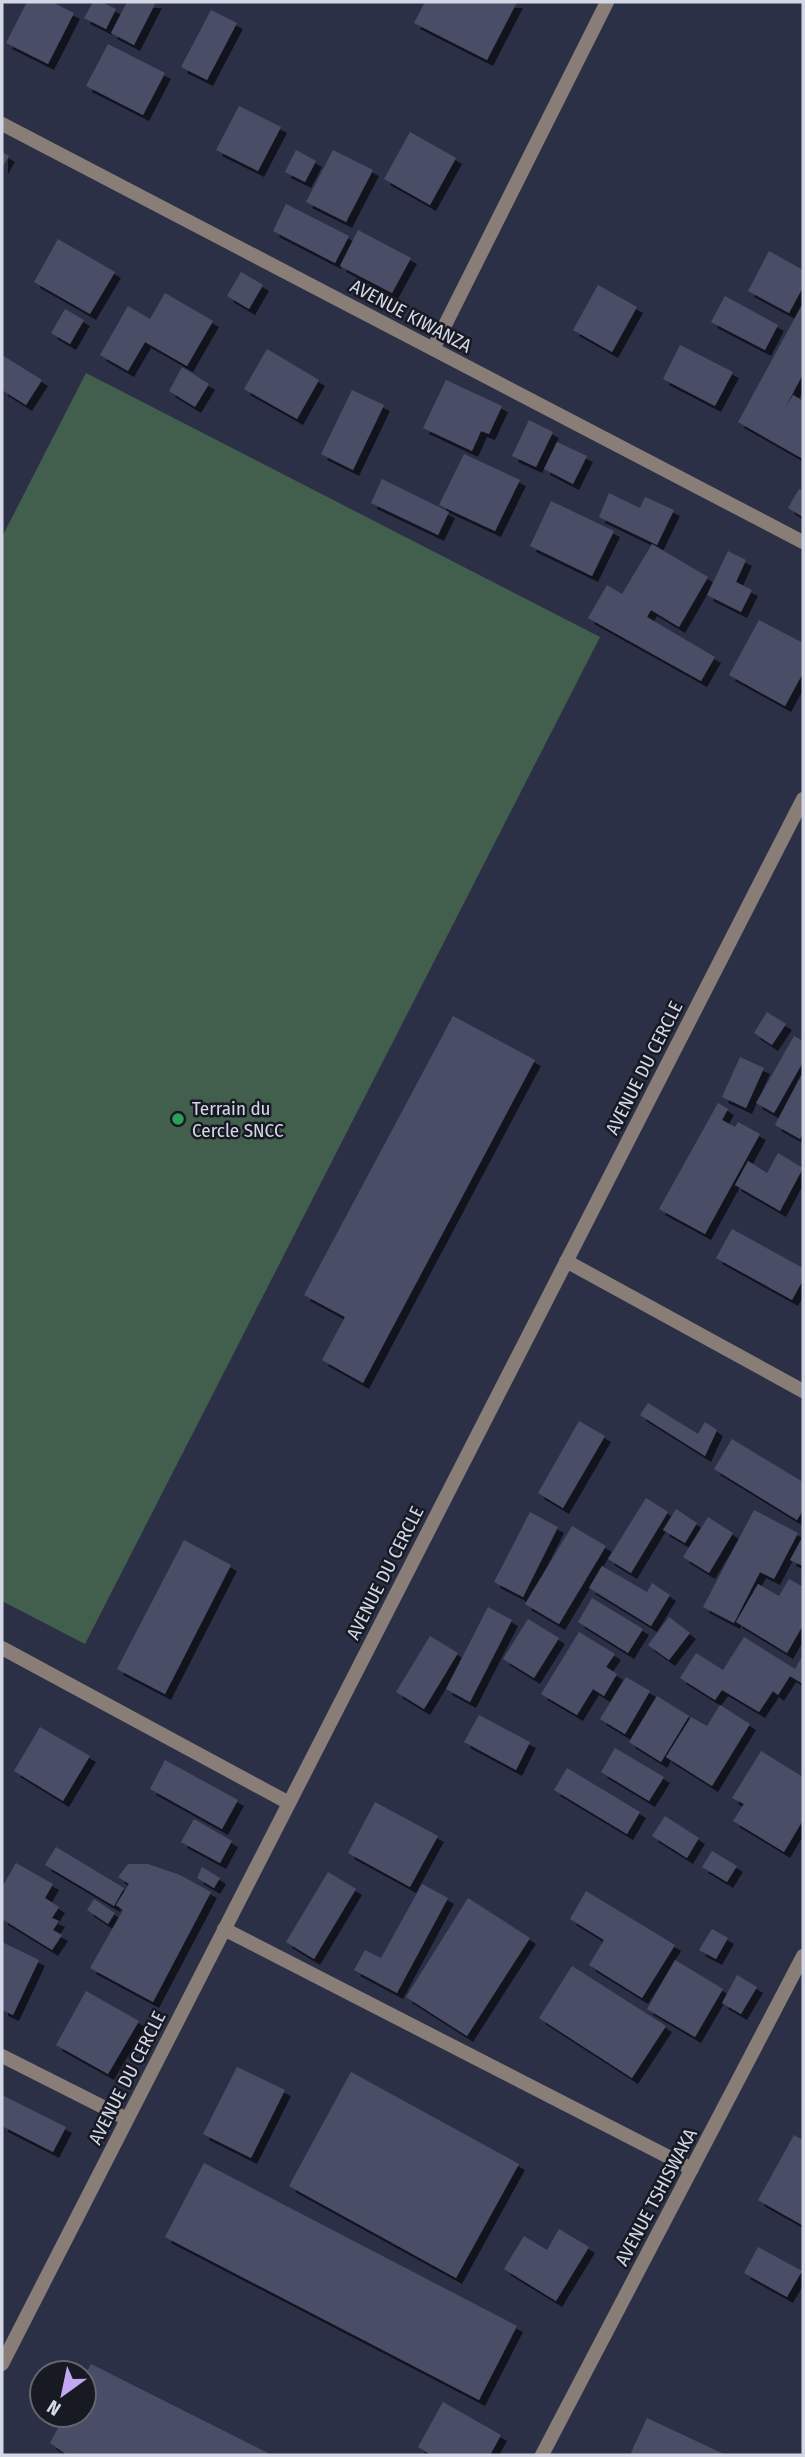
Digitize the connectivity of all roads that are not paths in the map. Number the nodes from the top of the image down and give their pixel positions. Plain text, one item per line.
1 (607, 2) edge
2 (2, 124) edge
3 (433, 349) junction
4 (803, 542) edge
5 (803, 799) edge
6 (566, 1261) junction
7 (803, 1391) edge
8 (2, 1648) edge
9 (289, 1802) junction
10 (224, 1929) junction
11 (803, 1956) edge
12 (2, 2056) edge
13 (127, 2119) junction
14 (692, 2169) junction
15 (2, 2364) edge
16 (542, 2455) edge

1 - 3 street
2 - 3 street, AVENUE KIWANZA
3 - 4 street, AVENUE KIWANZA
5 - 6 street, AVENUE DU CERCLE
6 - 7 street
6 - 9 street, AVENUE DU CERCLE
8 - 9 street
9 - 10 street, AVENUE DU CERCLE
10 - 13 street, AVENUE DU CERCLE
10 - 14 street
11 - 14 street, AVENUE TSHISWAKA
12 - 13 street
13 - 15 street, AVENUE DU CERCLE
14 - 16 street, AVENUE TSHISWAKA

